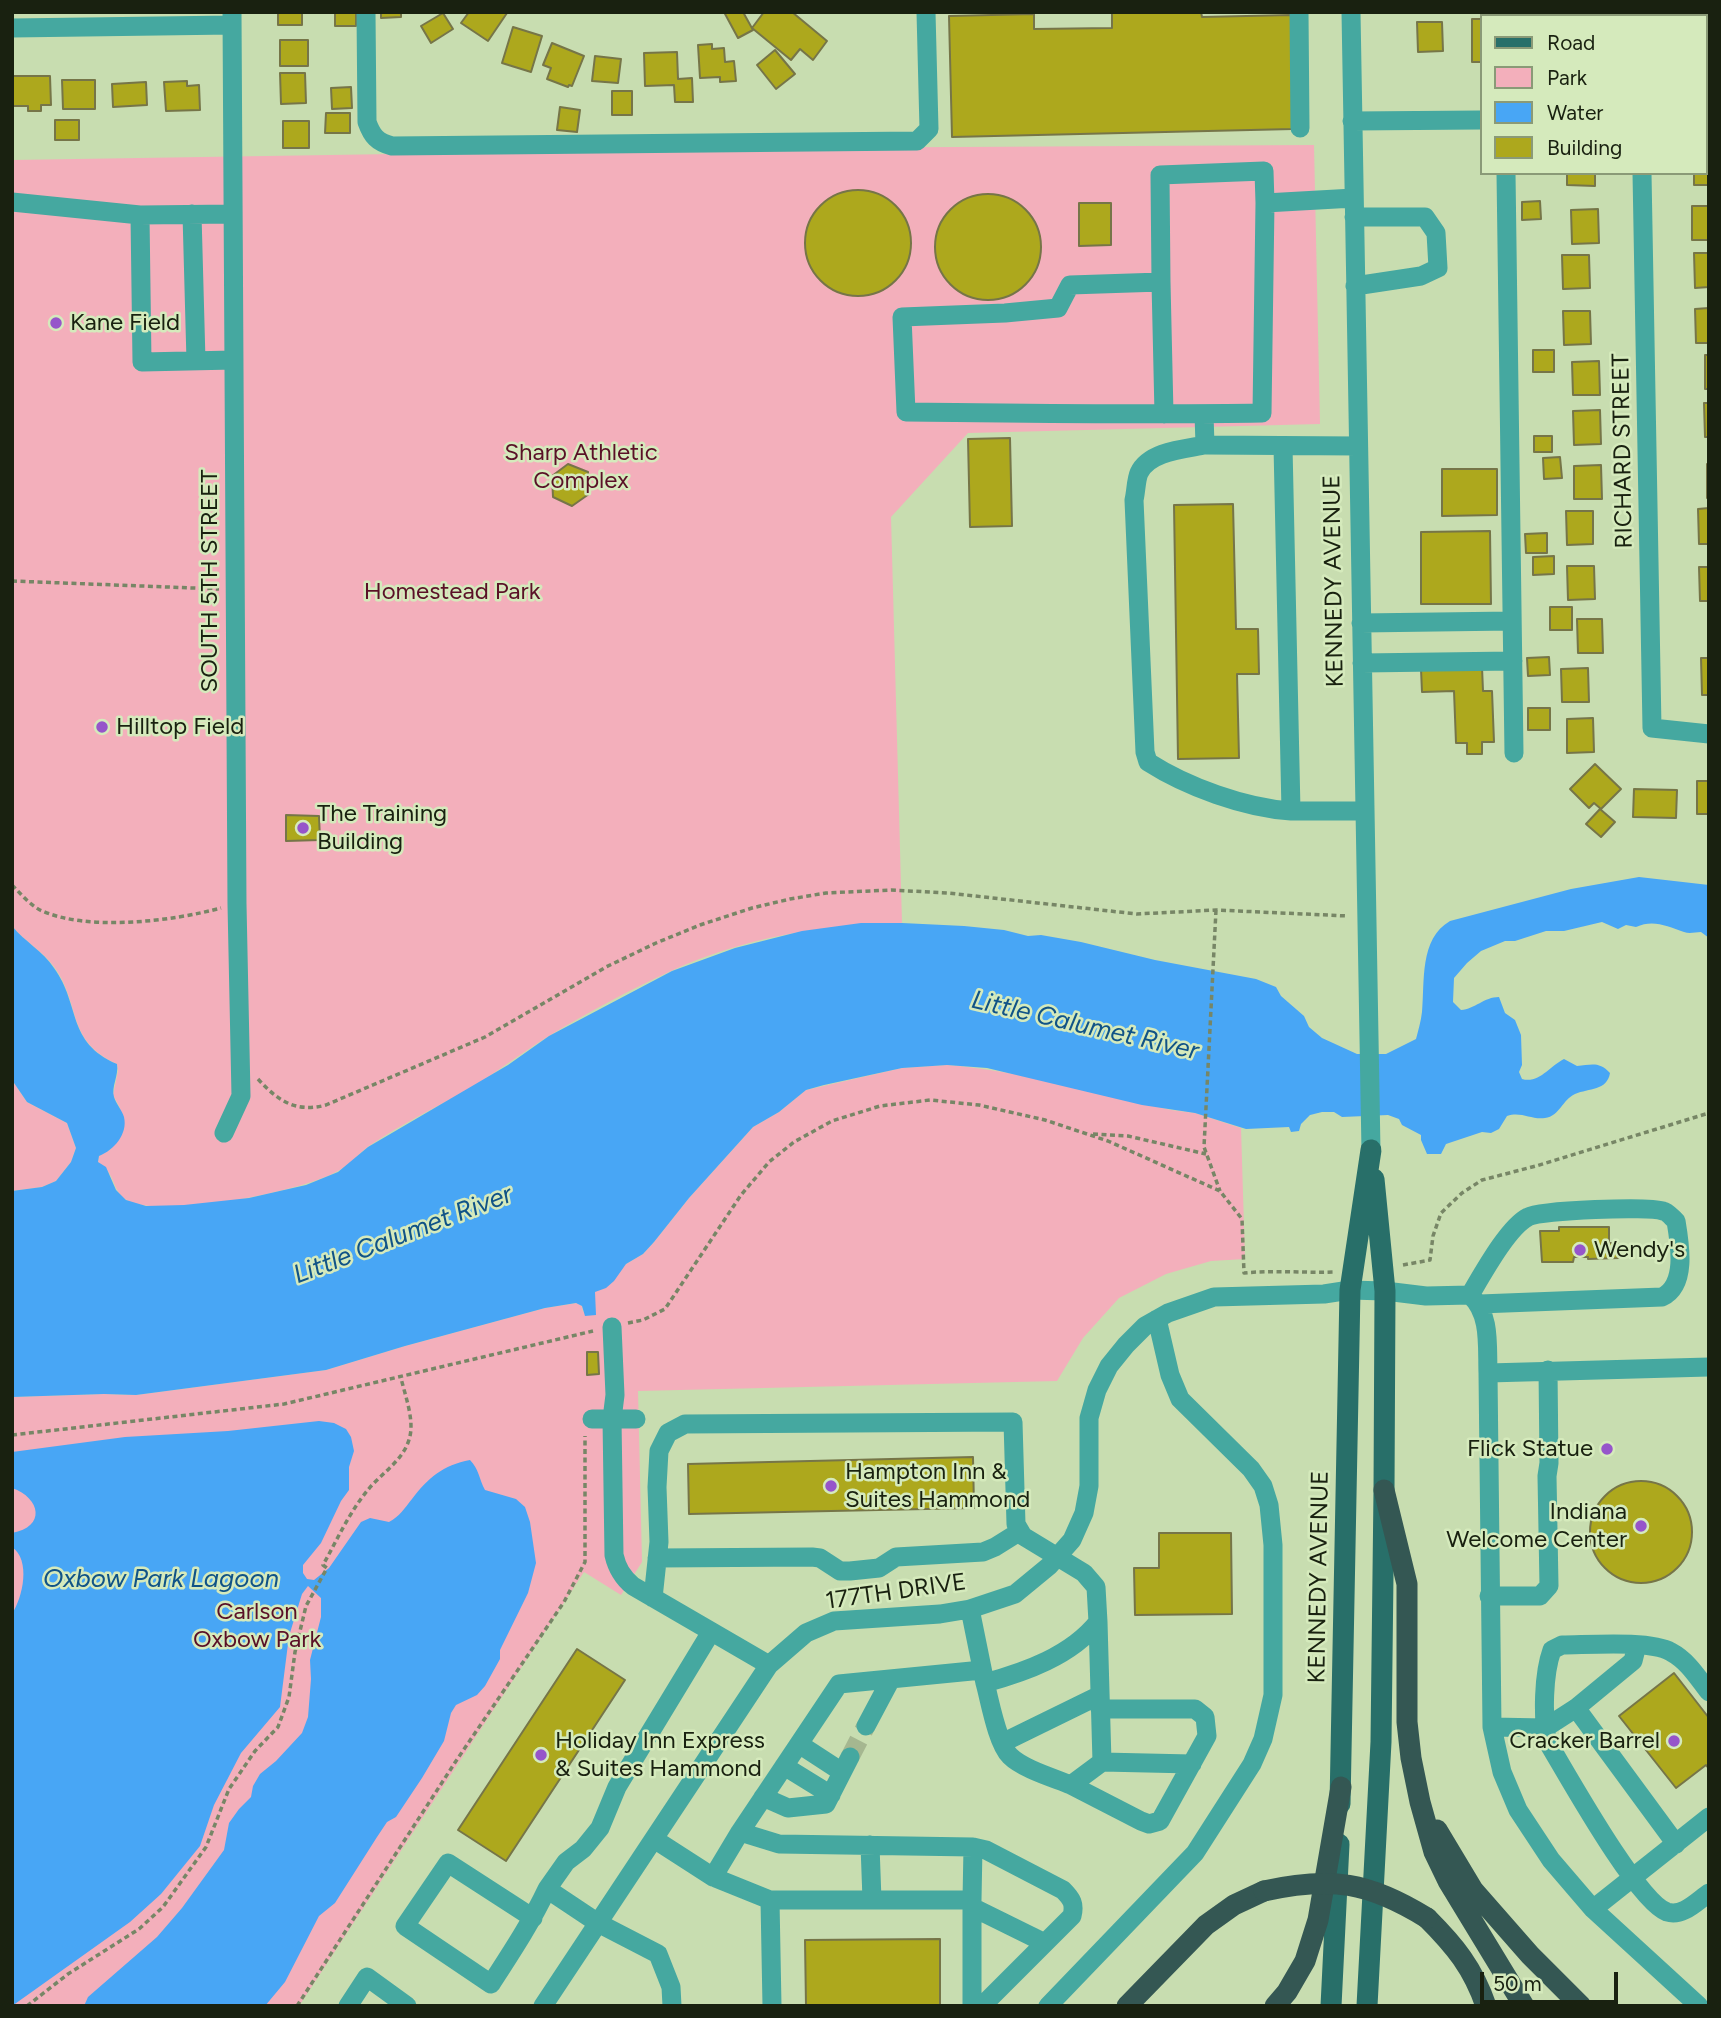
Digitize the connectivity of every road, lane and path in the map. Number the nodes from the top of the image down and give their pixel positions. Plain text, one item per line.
1 (366, 12) edge
2 (926, 12) edge
3 (1299, 12) edge
4 (1350, 12) edge
5 (232, 18) edge
6 (12, 28) edge
7 (1480, 120) edge
8 (1352, 121) junction
9 (1300, 128) dead end
10 (1506, 175) edge
11 (1642, 175) edge
12 (12, 202) edge
13 (1265, 203) junction
14 (1354, 208) junction
15 (192, 214) junction
16 (233, 214) junction
17 (140, 215) junction
18 (1161, 282) junction
19 (1355, 286) junction
20 (234, 360) junction
21 (195, 361) junction
22 (1164, 414) junction
23 (1204, 414) junction
24 (1205, 445) junction
25 (1283, 446) junction
26 (1358, 446) junction
27 (12, 581) edge
28 (235, 590) junction
29 (1512, 621) junction
30 (1362, 623) junction
31 (1513, 661) junction
32 (1362, 663) junction
33 (1709, 734) edge
34 (1514, 753) dead end
35 (1292, 811) junction
36 (1365, 811) junction
37 (12, 885) edge
38 (237, 904) junction
39 (1216, 910) junction
40 (1367, 917) junction
41 (241, 1059) junction
42 (1709, 1113) edge
43 (224, 1133) dead end
44 (1088, 1134) junction
45 (1371, 1150) junction
46 (1207, 1154) junction
47 (1220, 1191) junction
48 (1417, 1261) dead end
49 (1322, 1272) dead end
50 (1350, 1290) junction
51 (1385, 1291) junction
52 (1475, 1300) junction
53 (1157, 1319) junction
54 (612, 1327) junction
55 (1709, 1367) edge
56 (1548, 1370) junction
57 (1488, 1373) junction
58 (401, 1378) junction
59 (592, 1419) joint
60 (612, 1419) junction
61 (636, 1419) dead end
62 (12, 1434) edge
63 (1384, 1490) junction
64 (1019, 1532) junction
65 (1059, 1557) junction
66 (657, 1558) junction
67 (1489, 1596) junction
68 (653, 1598) junction
69 (971, 1609) junction
70 (1098, 1622) junction
71 (711, 1632) junction
72 (1636, 1645) junction
73 (769, 1665) junction
74 (983, 1676) junction
75 (891, 1679) junction
76 (1709, 1692) edge
77 (1100, 1702) junction
78 (1576, 1708) junction
79 (866, 1726) tunnel mouth
80 (1492, 1727) junction
81 (1545, 1728) junction
82 (1002, 1743) junction
83 (799, 1744) junction
84 (1102, 1762) junction
85 (1192, 1763) junction
86 (784, 1766) junction
87 (1071, 1785) junction
88 (1341, 1787) junction
89 (831, 1795) junction
90 (763, 1797) junction
91 (1420, 1802) junction
92 (1709, 1817) edge
93 (740, 1832) junction
94 (654, 1839) junction
95 (1676, 1844) junction
96 (870, 1845) junction
97 (972, 1847) junction
98 (713, 1877) junction
99 (1632, 1879) junction
100 (547, 1889) junction
101 (1709, 1893) edge
102 (771, 1900) junction
103 (872, 1900) junction
104 (972, 1903) junction
105 (1593, 1909) junction
106 (533, 1918) junction
107 (598, 1923) junction
108 (1045, 1943) junction
109 (27, 2006) edge
110 (297, 2006) edge
111 (348, 2006) edge
112 (407, 2006) edge
113 (543, 2006) edge
114 (673, 2006) edge
115 (772, 2006) edge
116 (972, 2006) edge
117 (982, 2006) edge
118 (1048, 2006) edge
119 (1127, 2006) edge
120 (1275, 2006) edge
121 (1331, 2006) edge
122 (1367, 2006) edge
123 (1486, 2006) edge
124 (1524, 2006) edge
125 (1581, 2006) edge
126 (1699, 2006) edge

1 - 2 street
3 - 9 street
4 - 8 street, KENNEDY AVENUE
5 - 6 street
5 - 16 street, SOUTH 5TH STREET
7 - 8 street
8 - 14 street, KENNEDY AVENUE
10 - 29 street
11 - 33 street, RICHARD STREET
12 - 17 street
13 - 14 street
13 - 18 street
13 - 23 street
14 - 19 street, KENNEDY AVENUE
14 - 19 street
15 - 16 street
15 - 17 street
15 - 21 street
16 - 20 street, SOUTH 5TH STREET
17 - 21 street
18 - 22 street
18 - 22 street
19 - 26 street, KENNEDY AVENUE
20 - 21 street
20 - 28 street, SOUTH 5TH STREET
22 - 23 street
23 - 24 street
24 - 25 street
24 - 35 street
25 - 26 street
25 - 35 street
26 - 30 street, KENNEDY AVENUE
27 - 28 path
28 - 38 street, SOUTH 5TH STREET
29 - 30 street
29 - 31 street
30 - 32 street, KENNEDY AVENUE
31 - 32 street
31 - 34 street
32 - 36 street, KENNEDY AVENUE
35 - 36 street
36 - 40 street, KENNEDY AVENUE
37 - 38 path
38 - 41 street, SOUTH 5TH STREET
39 - 40 path
39 - 41 path
39 - 46 path
40 - 45 street, KENNEDY AVENUE
41 - 43 street, SOUTH 5TH STREET
42 - 48 path
44 - 46 path
44 - 47 path
44 - 54 path
45 - 50 main road, KENNEDY AVENUE
45 - 51 main road, KENNEDY AVENUE
46 - 47 path
47 - 49 path
50 - 51 street, 177TH DRIVE
50 - 53 street, 177TH DRIVE
50 - 88 main road, KENNEDY AVENUE
51 - 52 street, 177TH DRIVE
51 - 63 main road, KENNEDY AVENUE
52 - 52 street, 177TH DRIVE
52 - 57 street
53 - 65 street, 177TH DRIVE
53 - 118 street
54 - 58 path
54 - 60 street
55 - 56 street
56 - 57 street
56 - 67 street
57 - 67 street
58 - 62 path
58 - 109 path
59 - 60 street
59 - 110 path
60 - 61 street
60 - 68 street
63 - 91 highway
63 - 122 main road, KENNEDY AVENUE
64 - 65 street
64 - 66 street
64 - 66 street
65 - 69 street, 177TH DRIVE
65 - 70 street
66 - 68 street
67 - 80 street
68 - 71 street
69 - 73 street, 177TH DRIVE
69 - 74 street
70 - 74 street
70 - 77 street
71 - 73 street
71 - 100 street
72 - 76 street
72 - 78 street
72 - 81 street
73 - 94 street, 177TH DRIVE
74 - 75 street
74 - 82 street
75 - 79 street
75 - 83 street
77 - 82 street
77 - 84 street
77 - 85 street
78 - 81 street
78 - 95 street
80 - 81 street
80 - 105 street
81 - 99 street
82 - 87 street
83 - 86 street
83 - 89 street
84 - 85 street
84 - 87 street
85 - 87 street
86 - 89 street
86 - 90 street
88 - 120 highway
88 - 121 main road, KENNEDY AVENUE
89 - 90 street
90 - 93 street
91 - 124 highway
91 - 125 highway
92 - 95 street
93 - 96 street
93 - 98 street
94 - 98 street
94 - 107 street, 177TH DRIVE
95 - 99 street
96 - 97 street
96 - 103 street
97 - 104 street
97 - 108 street
98 - 102 street
99 - 101 street
99 - 105 street
100 - 106 street
100 - 107 street
102 - 103 street
102 - 115 street
103 - 104 street
104 - 108 street
104 - 116 street
105 - 126 street
106 - 106 street
107 - 113 street, 177TH DRIVE
107 - 114 street
108 - 117 street
111 - 112 street
119 - 123 highway, bridge

